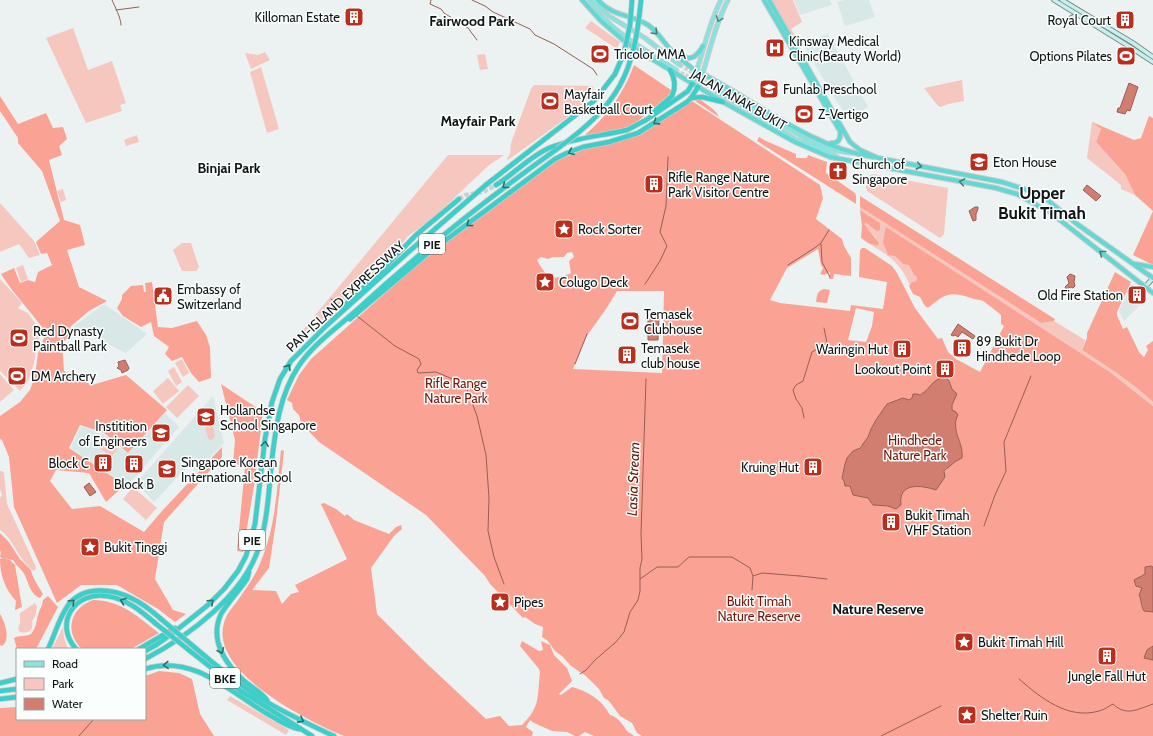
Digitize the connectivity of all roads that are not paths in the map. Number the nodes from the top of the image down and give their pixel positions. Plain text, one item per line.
1 (582, 0) edge
2 (589, 0) edge
3 (594, 0) edge
4 (632, 0) edge
5 (641, 0) edge
6 (721, 0) edge
7 (728, 0) edge
8 (764, 0) edge
9 (769, 0) edge
10 (1054, 0) edge
11 (1062, 0) edge
12 (596, 4) edge
13 (1077, 15) junction
14 (1070, 21) dead end
15 (1119, 34) junction
16 (1116, 39) junction
17 (703, 46) junction
18 (673, 52) junction
19 (1153, 57) edge
20 (1153, 62) edge
21 (680, 65) tunnel mouth
22 (670, 70) junction
23 (676, 70) tunnel mouth
24 (697, 71) junction
25 (703, 75) junction
26 (692, 84) junction
27 (698, 87) junction
28 (675, 97) junction
29 (691, 98) junction
30 (723, 102) junction
31 (824, 142) junction
32 (852, 153) junction
33 (838, 158) junction
34 (878, 158) junction
35 (496, 185) tunnel mouth
36 (1036, 194) junction
37 (459, 199) tunnel mouth
38 (1037, 204) junction
39 (1134, 265) junction
40 (1153, 267) edge
41 (1133, 276) junction
42 (1153, 278) edge
43 (1146, 286) junction
44 (1152, 290) edge
45 (326, 326) junction
46 (333, 332) junction
47 (249, 570) junction
48 (181, 627) junction
49 (48, 648) edge
50 (75, 648) edge
51 (142, 648) edge
52 (146, 650) edge
53 (146, 657) edge
54 (146, 669) edge
55 (16, 678) edge
56 (0, 683) edge
57 (16, 689) edge
58 (0, 691) edge
59 (16, 697) edge
60 (0, 699) edge
61 (269, 703) junction
62 (299, 728) junction
63 (312, 736) edge
64 (334, 736) edge

1 - 22 highway, JALAN ANAK BUKIT
2 - 12 main road, JALAN ANAK BUKIT
3 - 12 main road, JALAN ANAK BUKIT
4 - 45 highway, PAN-ISLAND EXPRESSWAY / PIE, bridge
5 -> 46 highway, PAN-ISLAND EXPRESSWAY / PIE, bridge
6 - 17 main road
7 -> 25 main road
8 - 31 highway
9 - 34 highway
10 - 13 main road
11 - 15 main road
12 -> 18 highway, JALAN ANAK BUKIT
12 - 21 main road, JALAN ANAK BUKIT
12 - 23 main road, JALAN ANAK BUKIT
13 - 14 main road
13 - 16 main road
15 - 16 main road
15 - 19 main road
16 - 20 main road
17 - 18 highway
17 - 24 main road
18 - 24 highway, JALAN ANAK BUKIT
22 - 26 highway, JALAN ANAK BUKIT
22 - 28 highway
24 - 25 highway, JALAN ANAK BUKIT
24 - 26 main road
25 - 27 main road
25 - 31 highway, JALAN ANAK BUKIT
26 - 27 highway, JALAN ANAK BUKIT
26 - 28 highway
27 - 29 highway
27 - 30 highway, JALAN ANAK BUKIT
28 - 35 highway
29 - 30 highway
29 -> 46 highway
30 - 33 highway, JALAN ANAK BUKIT
31 - 32 highway, JALAN ANAK BUKIT
32 - 33 main road, JALAN ANAK BUKIT
32 - 34 highway, JALAN ANAK BUKIT
38 -> 33 highway
34 -> 36 highway
36 - 38 highway
36 - 39 highway
37 - 45 highway
41 -> 38 highway
39 - 40 highway
39 - 41 highway
39 - 42 highway
41 - 43 highway
42 - 43 main road
43 - 44 highway
48 -> 45 highway, PAN-ISLAND EXPRESSWAY / PIE
46 - 47 highway, PAN-ISLAND EXPRESSWAY / PIE
47 - 53 highway, PAN-ISLAND EXPRESSWAY / PIE
47 -> 61 highway
48 - 51 highway
48 - 52 highway, PAN-ISLAND EXPRESSWAY / PIE
49 -> 61 highway, bridge
62 -> 50 highway, BKE, bridge
62 -> 54 highway
55 - 56 highway
57 - 58 highway
59 - 60 highway
61 -> 64 highway
62 - 63 highway, BKE

